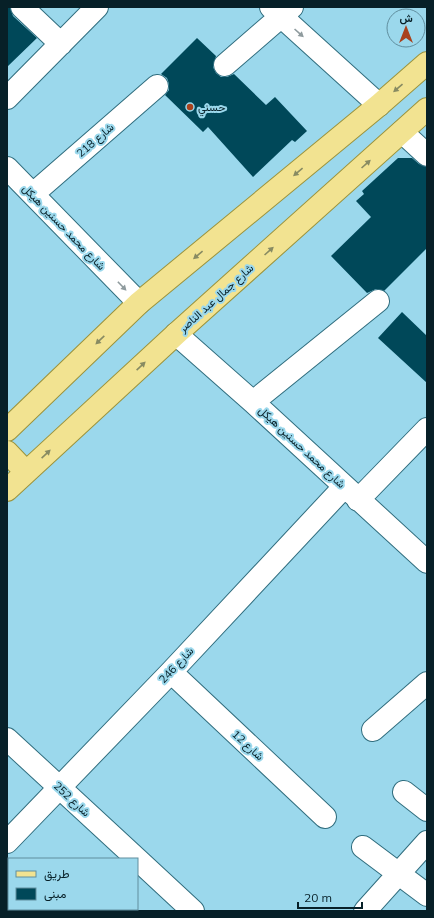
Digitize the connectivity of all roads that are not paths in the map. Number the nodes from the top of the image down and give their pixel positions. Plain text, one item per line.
1 (22, 7) edge
2 (97, 7) edge
3 (281, 10) edge
4 (60, 44) junction
5 (427, 63) edge
6 (225, 65) dead end
7 (157, 86) dead end
8 (7, 98) edge
9 (379, 105) junction
10 (427, 109) edge
11 (402, 132) junction
12 (427, 155) edge
13 (7, 168) edge
14 (33, 194) junction
15 (378, 301) dead end
16 (139, 303) junction
17 (176, 334) junction
18 (253, 402) junction
19 (10, 421) edge
20 (427, 429) edge
21 (7, 452) edge
22 (26, 472) junction
23 (7, 490) edge
24 (351, 493) junction
25 (427, 562) edge
26 (171, 672) junction
27 (427, 683) edge
28 (373, 730) dead end
29 (7, 739) edge
30 (59, 787) junction
31 (404, 792) dead end
32 (427, 810) edge
33 (325, 817) dead end
34 (7, 842) edge
35 (427, 842) edge
36 (363, 847) dead end
37 (136, 858) edge
38 (138, 860) edge
39 (399, 874) junction
40 (427, 896) edge
41 (193, 911) edge
42 (365, 911) edge

1 - 4 street
2 - 4 street
3 - 6 street
3 -> 9 street
4 - 8 street
5 -> 9 main road
7 - 14 street, شارع 218
9 -> 16 main road
10 - 11 main road, شارع جمال عبد الناصر
11 - 12 street
17 -> 11 main road, شارع جمال عبد الناصر
13 - 14 street, شارع محمد حسنين هيكل
14 -> 16 street, شارع محمد حسنين هيكل
15 - 18 street
16 -> 19 main road
17 - 18 street, شارع محمد حسنين هيكل
22 -> 17 main road, شارع جمال عبد الناصر
18 - 24 street, شارع محمد حسنين هيكل
20 - 24 street, شارع 246
21 - 22 main road
22 - 23 main road, شارع جمال عبد الناصر
24 - 25 street, شارع محمد حسنين هيكل
24 - 26 street, شارع 246
26 - 30 street, شارع 246
26 - 33 street, شارع 12
27 - 28 street
29 - 30 street, شارع 252
30 - 34 street, شارع 246
30 - 37 street, شارع 252
31 - 32 street
35 - 39 street
36 - 39 street
38 - 41 street, شارع 252
39 - 40 street
39 - 42 street

